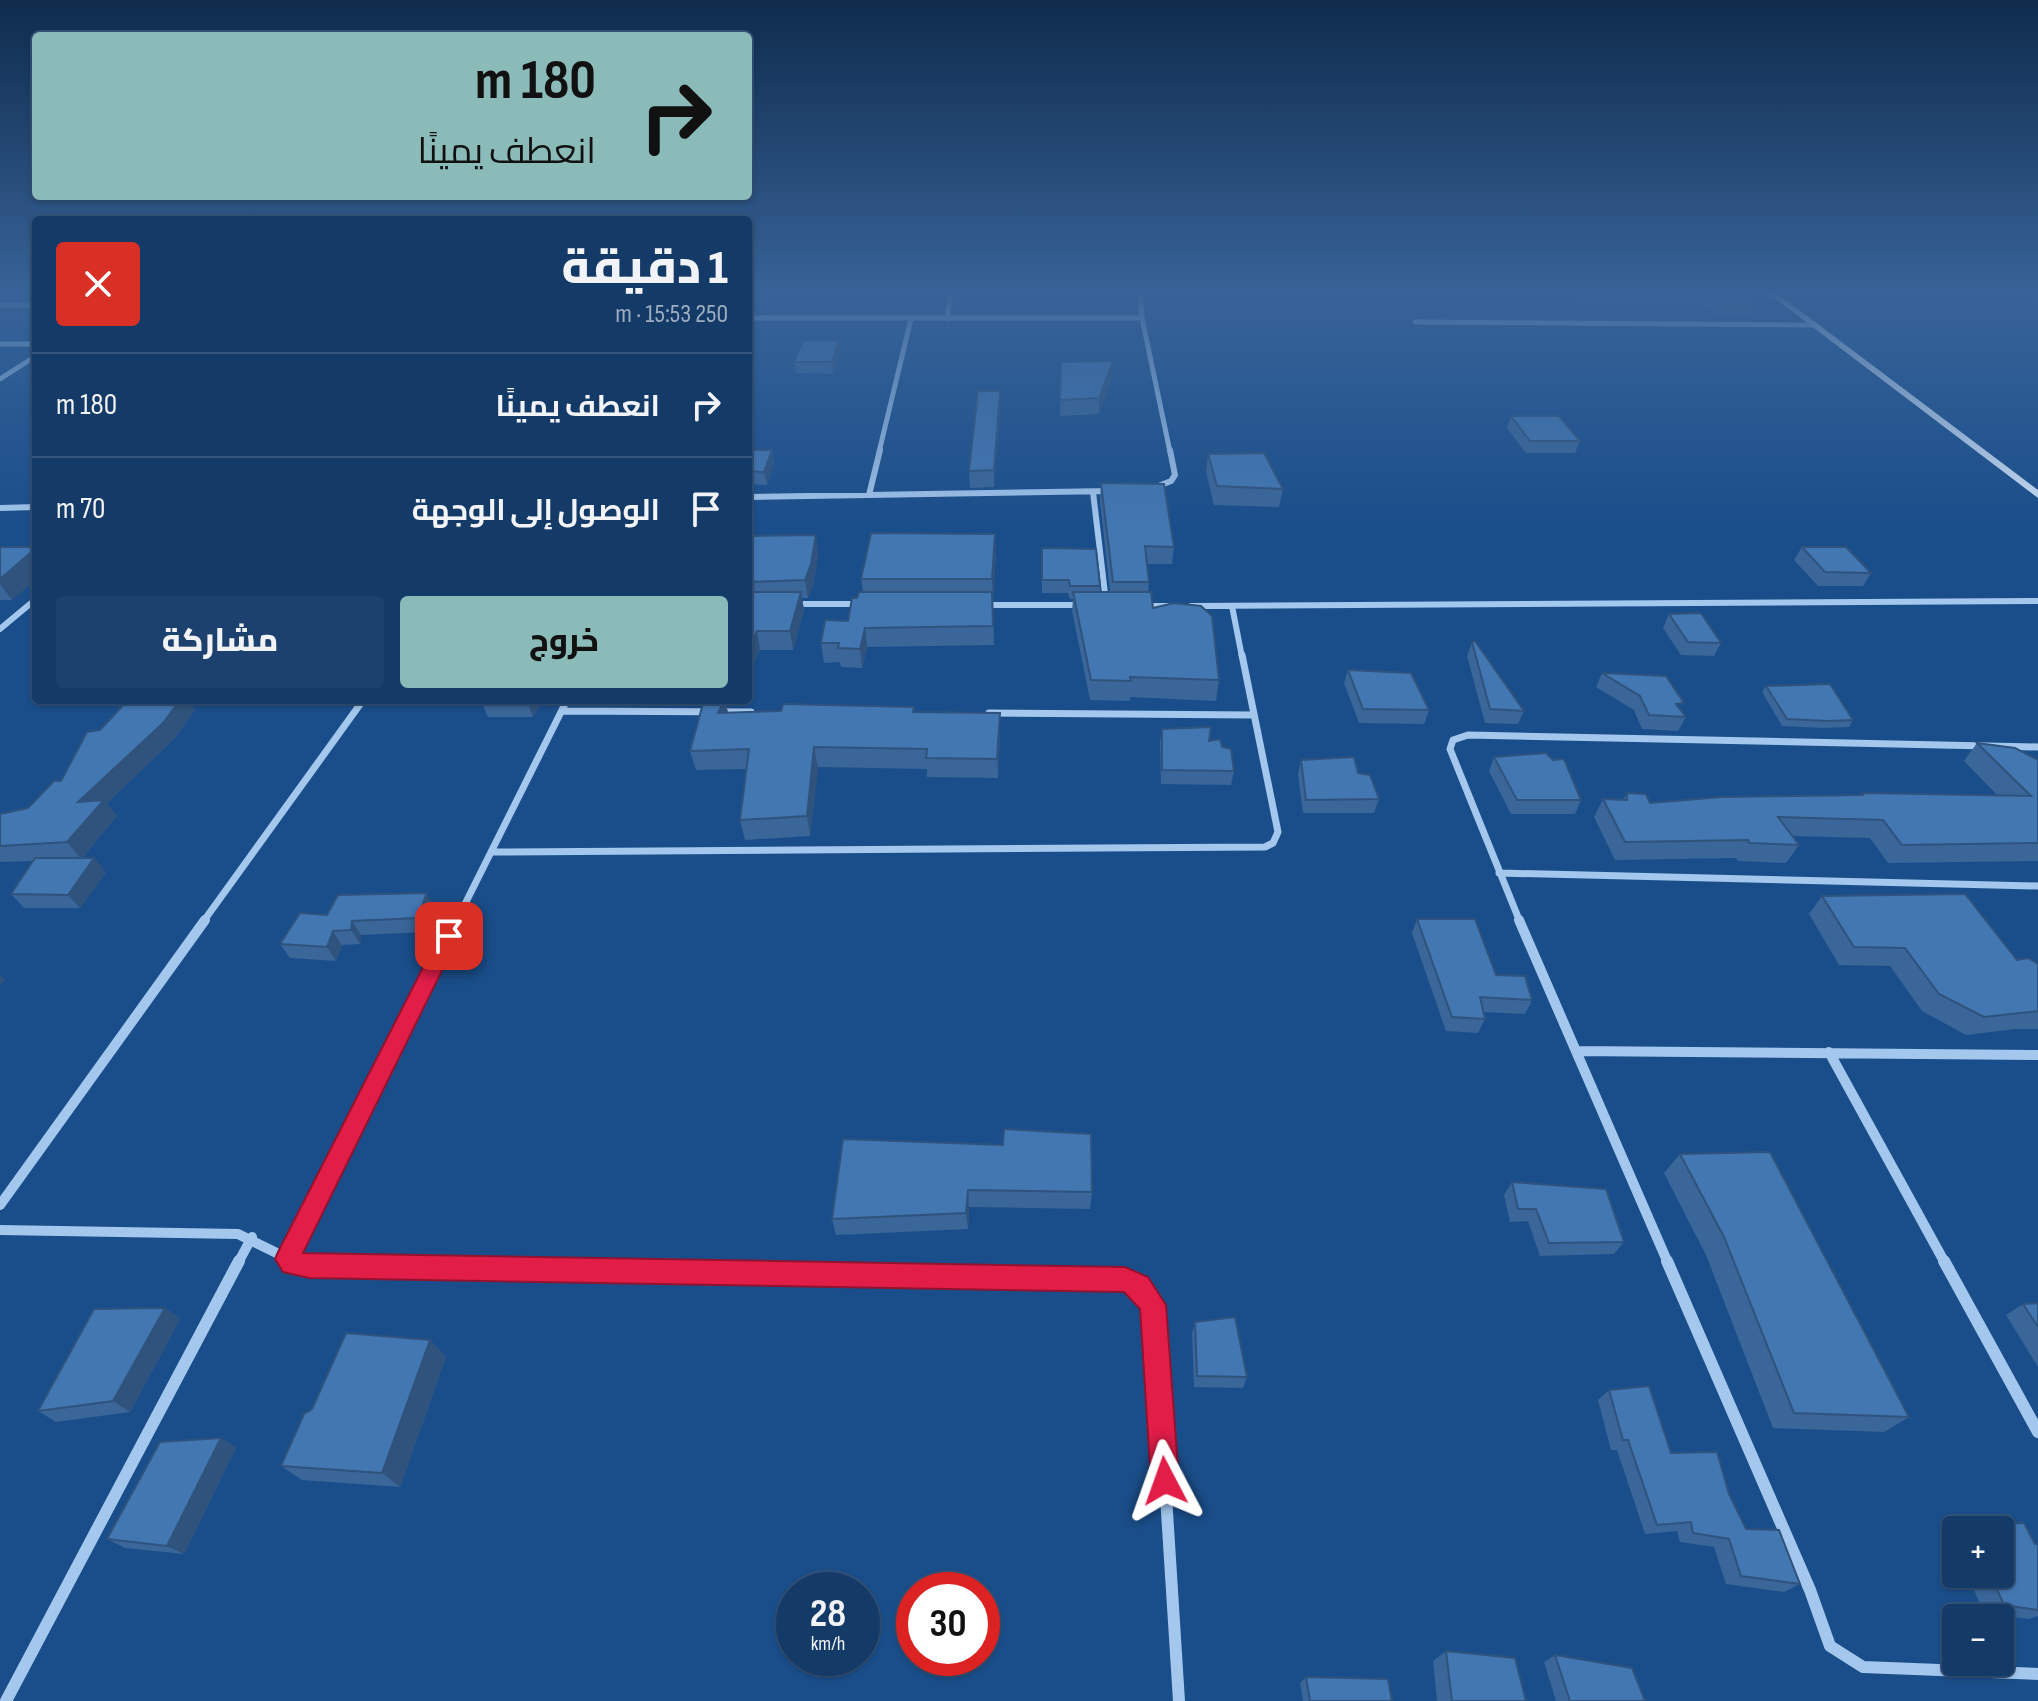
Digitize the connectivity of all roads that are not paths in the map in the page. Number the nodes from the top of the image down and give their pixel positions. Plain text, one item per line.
1 (899, 370) edge
2 (1153, 370) edge
3 (1874, 370) edge
4 (1151, 488) edge
5 (1122, 490) edge
6 (1093, 492) junction
7 (869, 495) junction
8 (2038, 495) edge
9 (752, 497) edge
10 (32, 507) edge
11 (0, 508) edge
12 (2038, 601) edge
13 (32, 602) edge
14 (779, 604) edge
15 (872, 605) edge
16 (981, 605) edge
17 (1106, 606) junction
18 (1122, 606) edge
19 (1137, 606) edge
20 (1232, 606) junction
21 (0, 629) edge
22 (360, 704) edge
23 (565, 704) edge
24 (562, 711) junction
25 (766, 712) edge
26 (985, 713) edge
27 (1252, 715) junction
28 (2038, 747) edge
29 (491, 852) junction
30 (1499, 873) junction
31 (2038, 886) edge
32 (1576, 1051) junction
33 (1829, 1052) junction
34 (2038, 1055) edge
35 (0, 1205) edge
36 (0, 1230) edge
37 (252, 1237) junction
38 (287, 1259) junction
39 (2038, 1432) edge
40 (2038, 1674) edge
41 (6, 1701) edge
42 (1179, 1701) edge

1 - 7 street
2 - 4 street
3 - 8 main road
5 - 6 street
6 - 7 street
6 - 17 street
7 - 9 street
10 - 11 street
12 - 20 street
13 - 21 street
14 - 15 street
16 - 17 street
17 - 18 street
19 - 20 street
20 - 27 street
22 - 35 street
23 - 24 street
24 - 25 street
24 - 29 street
26 - 27 street
27 - 29 street
28 - 30 street
29 - 38 street
30 - 31 street
30 - 32 street
32 - 33 street
32 - 40 street
33 - 34 street
33 - 39 street
36 - 37 street
37 - 38 street
37 - 41 street
38 - 42 street

